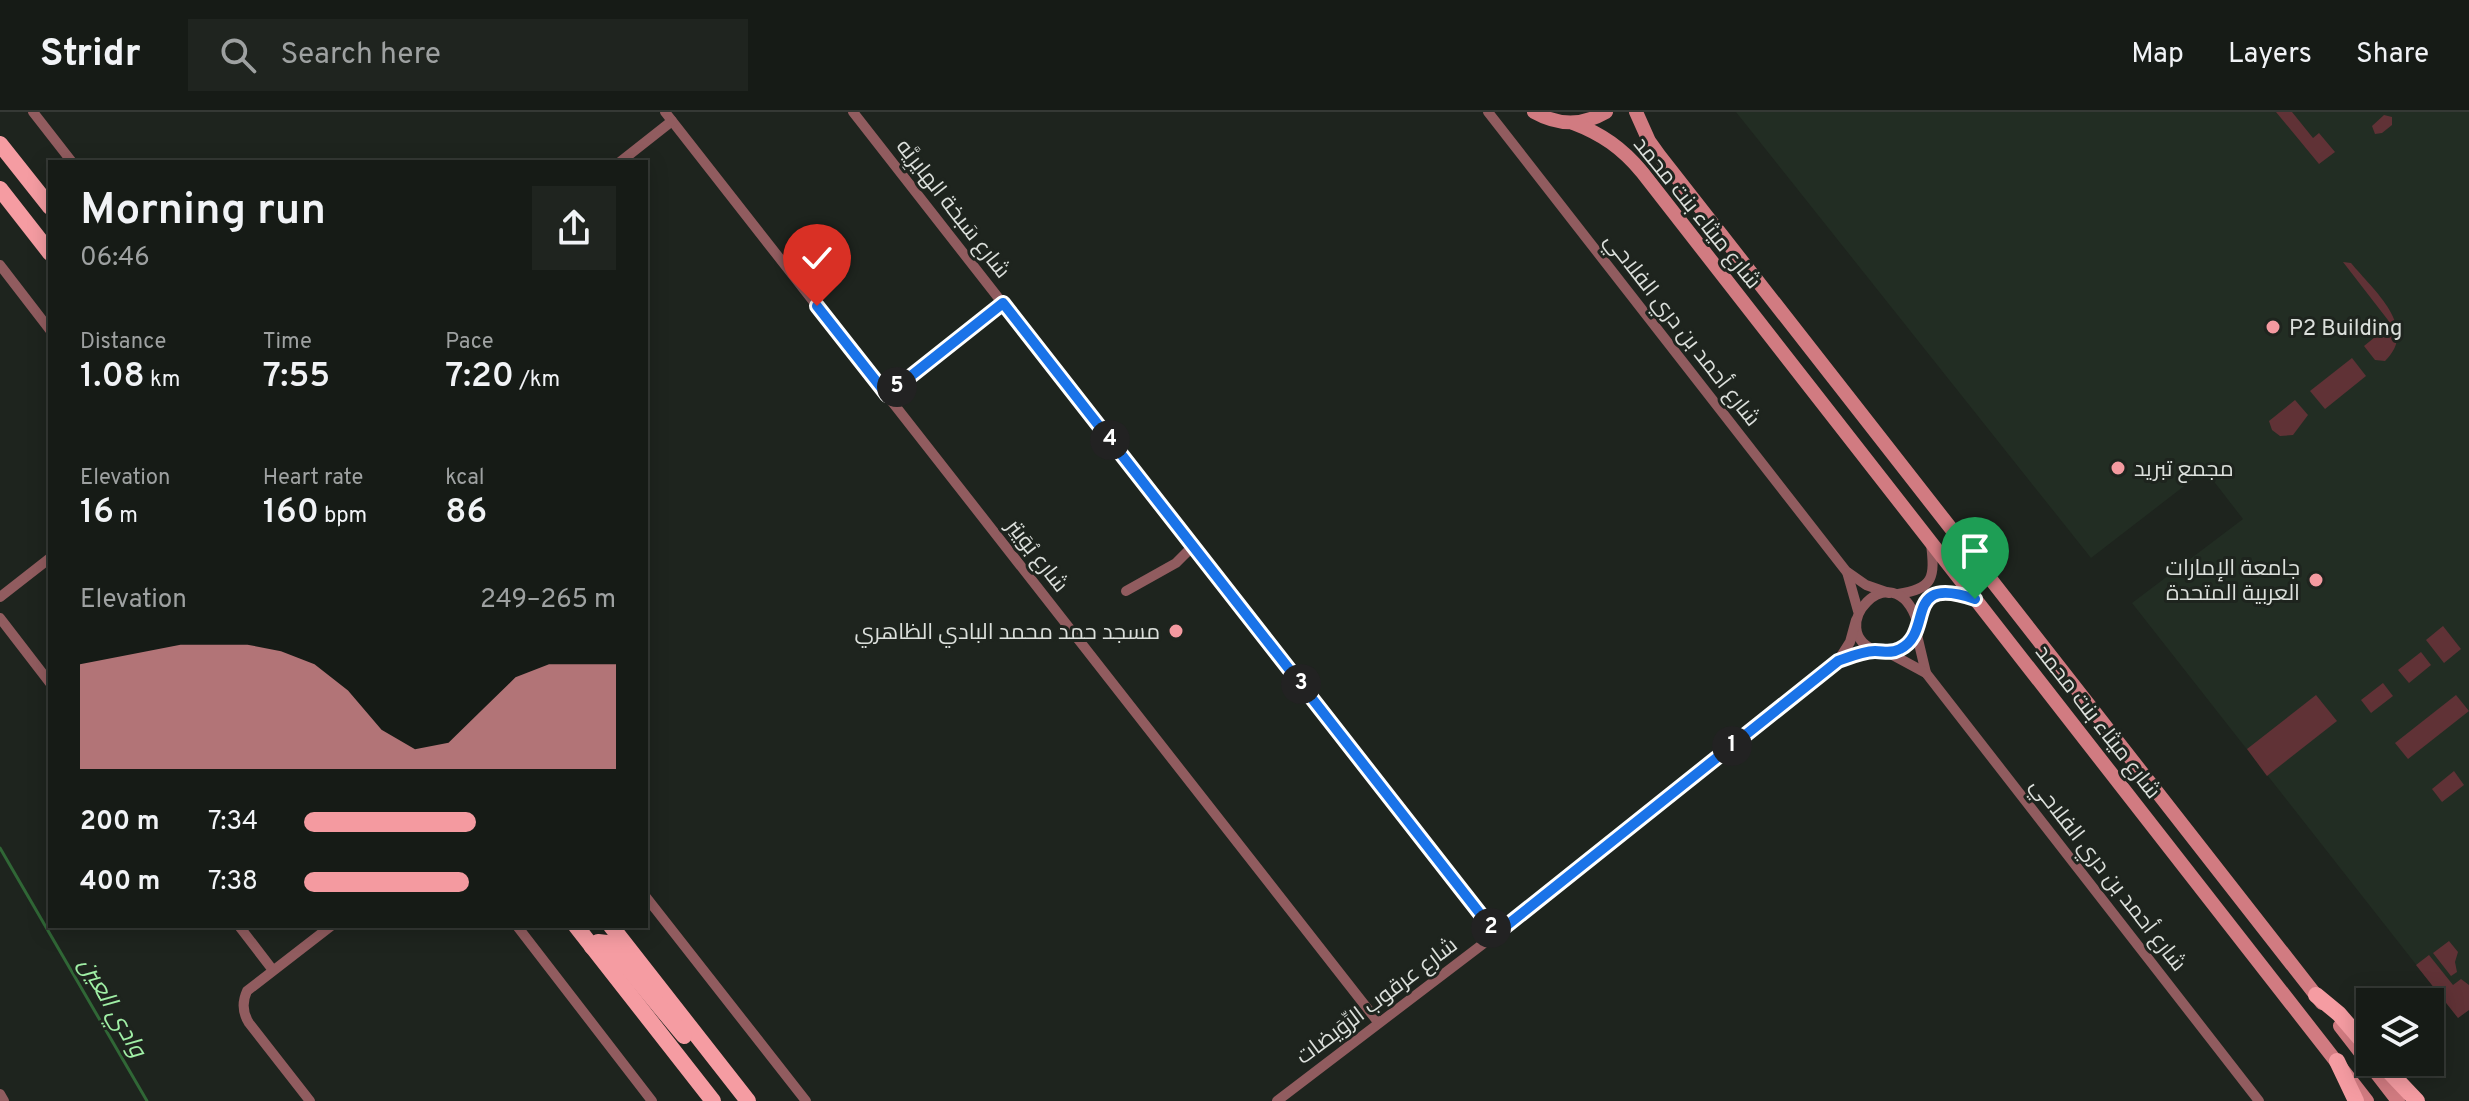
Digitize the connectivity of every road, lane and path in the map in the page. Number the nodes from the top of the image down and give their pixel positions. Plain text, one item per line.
1 (33, 112) edge
2 (853, 112) edge
3 (1488, 112) edge
4 (1534, 112) edge
5 (1606, 112) edge
6 (1636, 112) edge
7 (669, 116) edge
8 (1573, 123) junction
9 (0, 144) edge
10 (70, 160) edge
11 (622, 160) edge
12 (0, 189) edge
13 (48, 204) edge
14 (48, 250) edge
15 (0, 265) edge
16 (1003, 303) junction
17 (48, 327) edge
18 (887, 395) junction
19 (1931, 542) junction
20 (1193, 546) junction
21 (48, 560) edge
22 (1846, 571) junction
23 (1126, 591) dead end
24 (1894, 594) junction
25 (0, 597) edge
26 (1975, 599) junction
27 (1857, 616) junction
28 (0, 618) edge
29 (1916, 626) junction
30 (1876, 651) junction
31 (1889, 653) junction
32 (1838, 661) junction
33 (1926, 673) junction
34 (48, 680) edge
35 (648, 900) edge
36 (241, 928) edge
37 (328, 928) edge
38 (519, 928) edge
39 (578, 928) edge
40 (613, 928) edge
41 (1496, 934) junction
42 (592, 947) junction
43 (272, 969) junction
44 (2316, 995) junction
45 (1378, 1022) junction
46 (2356, 1034) edge
47 (712, 1054) junction
48 (2337, 1061) junction
49 (2393, 1076) edge
50 (0, 1094) edge
51 (4, 1101) edge
52 (310, 1101) edge
53 (652, 1101) edge
54 (713, 1101) edge
55 (748, 1101) edge
56 (806, 1101) edge
57 (1277, 1101) edge
58 (2259, 1101) edge
59 (2356, 1101) edge
60 (2367, 1101) edge
61 (2398, 1101) edge
62 (2417, 1101) edge

1 - 10 street
2 - 16 street, شارع سَبخة الهايرِيَّه
3 - 22 street, شارع أحمد بن دري الفلاحي
4 - 8 main road, شارع ميثاء بنت محمد
5 - 8 main road
6 - 44 main road, شارع ميثاء بنت محمد
7 - 11 street
7 - 18 street, شارع بُوَيتِر
8 - 19 main road, شارع ميثاء بنت محمد
9 - 13 main road
12 - 14 main road
15 - 17 street
16 - 18 street
16 - 20 street, شارع سَبخة الهايرِيَّه
18 - 45 street, شارع بُوَيتِر
19 - 24 street
19 - 26 main road, شارع ميثاء بنت محمد
20 - 23 street
20 - 41 street, شارع سَبخة الهايرِيَّه
21 - 25 street
22 - 24 street, شارع أحمد بن دري الفلاحي
22 - 27 street, شارع أحمد بن دري الفلاحي
24 - 27 street
24 - 29 street
26 - 29 street
26 - 48 main road, شارع ميثاء بنت محمد
27 - 30 street
27 - 32 street, شارع عرقوب الرِّوَيضات
28 - 34 street
29 - 31 street
29 - 33 street, شارع أحمد بن دري الفلاحي
30 - 31 street
30 - 32 street, شارع عرقوب الرِّوَيضات
31 - 33 street, شارع أحمد بن دري الفلاحي
32 - 41 street, شارع عرقوب الرِّوَيضات
33 - 58 street, شارع أحمد بن دري الفلاحي
35 - 56 street
36 - 43 street
37 - 43 street
38 - 53 street
39 - 42 main road
40 - 47 main road
41 - 45 street, شارع عرقوب الرِّوَيضات
42 - 47 main road
42 - 54 main road
43 - 52 street
44 - 46 main road
44 - 61 main road, شارع ميثاء بنت محمد
45 - 57 street, شارع عرقوب الرِّوَيضات
47 - 55 main road
48 - 59 main road
48 - 60 main road, شارع ميثاء بنت محمد
49 - 62 main road
50 - 51 street

